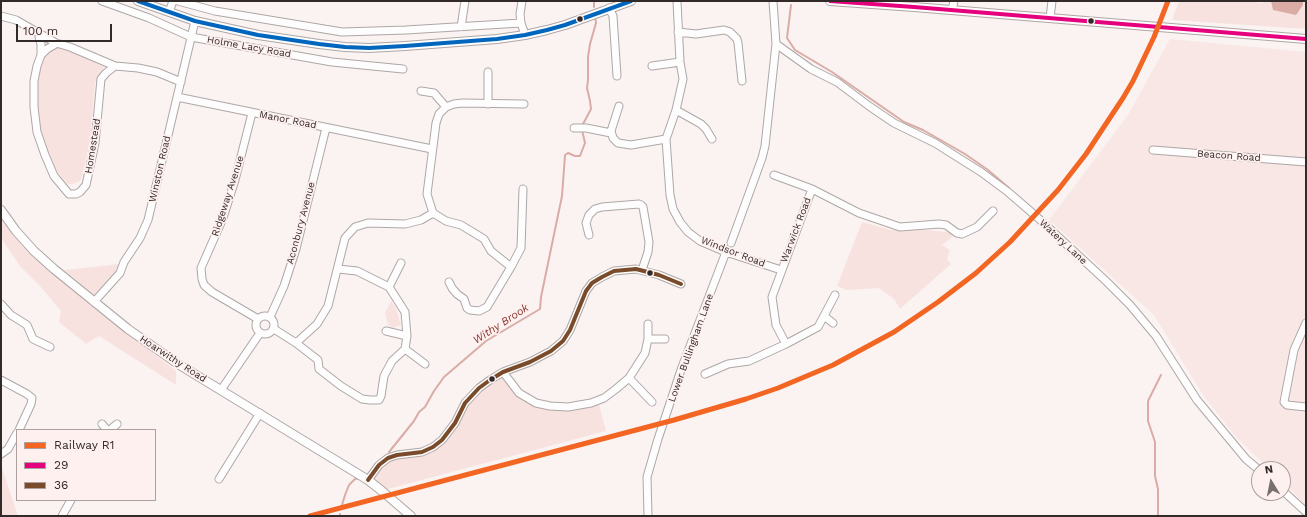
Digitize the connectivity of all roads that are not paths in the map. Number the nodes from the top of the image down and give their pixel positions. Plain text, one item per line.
1 (102, 1) edge
2 (138, 1) edge
3 (174, 1) edge
4 (178, 1) edge
5 (465, 1) edge
6 (522, 1) edge
7 (631, 1) edge
8 (677, 1) edge
9 (773, 1) edge
10 (830, 1) edge
11 (954, 1) edge
12 (1052, 1) edge
13 (884, 3) edge
14 (914, 4) edge
15 (609, 8) junction
16 (952, 10) junction
17 (168, 12) junction
18 (1, 16) edge
19 (1050, 18) junction
20 (195, 21) junction
21 (521, 23) junction
22 (461, 27) junction
23 (678, 32) junction
24 (40, 34) junction
25 (525, 35) junction
26 (191, 37) junction
27 (1306, 39) edge
28 (56, 43) junction
29 (776, 44) junction
30 (40, 54) junction
31 (680, 62) junction
32 (114, 66) junction
33 (652, 66) dead end
34 (403, 69) dead end
35 (488, 72) dead end
36 (617, 76) dead end
37 (742, 81) dead end
38 (181, 82) junction
39 (421, 91) dead end
40 (177, 97) junction
41 (488, 104) junction
42 (524, 104) dead end
43 (620, 106) dead end
44 (446, 107) junction
45 (676, 110) junction
46 (252, 113) junction
47 (326, 128) junction
48 (574, 128) dead end
49 (611, 133) junction
50 (666, 139) junction
51 (712, 139) dead end
52 (432, 149) junction
53 (1153, 150) dead end
54 (1306, 162) edge
55 (774, 175) dead end
56 (523, 189) dead end
57 (812, 189) junction
58 (1, 210) edge
59 (994, 211) dead end
60 (433, 213) junction
61 (589, 235) dead end
62 (731, 242) dead end
63 (726, 252) junction
64 (401, 263) dead end
65 (511, 267) junction
66 (338, 269) junction
67 (642, 270) junction
68 (781, 270) junction
69 (449, 282) dead end
70 (680, 284) dead end
71 (389, 286) junction
72 (835, 295) dead end
73 (94, 302) junction
74 (1, 304) edge
75 (824, 316) junction
76 (270, 317) junction
77 (258, 319) junction
78 (833, 323) dead end
79 (1306, 323) edge
80 (648, 324) dead end
81 (274, 329) junction
82 (386, 331) dead end
83 (260, 333) junction
84 (407, 336) junction
85 (648, 339) junction
86 (665, 339) dead end
87 (296, 343) junction
88 (786, 344) junction
89 (50, 347) dead end
90 (405, 349) junction
91 (425, 364) dead end
92 (503, 372) junction
93 (705, 374) dead end
94 (629, 378) junction
95 (1, 380) edge
96 (222, 390) junction
97 (652, 402) dead end
98 (1306, 407) edge
99 (260, 414) junction
100 (117, 424) dead end
101 (106, 428) edge
102 (19, 429) edge
103 (15, 442) edge
104 (1, 454) edge
105 (1251, 463) edge
106 (219, 479) dead end
107 (368, 480) junction
108 (1291, 499) edge
109 (70, 501) edge
110 (1306, 512) edge
111 (62, 516) edge
112 (411, 516) edge
113 (648, 516) edge

1 - 26 street, Holme Lacy Road
2 - 17 street, Holme Lacy Road
3 - 17 street
4 - 22 street
5 - 22 street
6 - 21 street
7 - 15 street, Holme Lacy Road
8 - 23 street
9 - 29 street
10 - 13 street
11 - 16 street
12 - 19 street
13 - 14 street
14 - 16 street
15 - 25 street, Holme Lacy Road
15 - 36 street
16 - 19 street
17 - 20 street, Holme Lacy Road
18 - 24 street
19 - 27 street
20 - 25 street, Holme Lacy Road
20 - 26 street, Winston Road
21 - 22 street
21 - 25 street
23 - 31 street
23 - 37 street
24 - 28 street
24 - 30 street, Homestead
26 - 34 street, Holme Lacy Road
26 - 38 street, Winston Road
28 - 30 street
28 - 32 street
29 - 62 street
29 - 105 street, Watery Lane
30 - 32 street, Homestead
31 - 33 street
31 - 45 street
32 - 38 street
35 - 41 street
38 - 40 street, Winston Road
39 - 44 street
40 - 46 street, Manor Road
40 - 73 street, Winston Road
41 - 42 street
41 - 44 street
43 - 49 street
44 - 52 street
45 - 50 street
45 - 51 street
46 - 47 street, Manor Road
46 - 77 street, Ridgeway Avenue
47 - 52 street, Manor Road
47 - 76 street, Aconbury Avenue
48 - 49 street
49 - 50 street
50 - 63 street, Windsor Road
52 - 60 street
53 - 54 street, Beacon Road
55 - 57 street, Warwick Road
56 - 65 street
57 - 59 street, Warwick Road
57 - 68 street, Warwick Road
58 - 73 street, Hoarwithy Road
60 - 65 street
60 - 66 street
61 - 67 street
63 - 68 street, Windsor Road
63 - 113 street, Lower Bullingham Lane
64 - 71 street
65 - 69 street
66 - 71 street
66 - 87 street
67 - 70 street
67 - 92 street
68 - 88 street, Warwick Road
71 - 84 street
72 - 75 street
73 - 96 street, Hoarwithy Road
74 - 89 street
75 - 78 street
75 - 88 street
76 - 77 street
76 - 81 street
77 - 83 street
79 - 98 street
80 - 85 street
81 - 83 street
81 - 87 street
82 - 84 street
83 - 96 street
84 - 90 street
85 - 86 street
85 - 94 street
87 - 90 street
88 - 93 street
90 - 91 street
92 - 94 street
92 - 107 street
94 - 97 street
95 - 102 street
96 - 99 street, Hoarwithy Road
99 - 106 street
99 - 107 street, Hoarwithy Road
100 - 101 street
103 - 104 street
107 - 112 street, Hoarwithy Road
108 - 110 street
109 - 111 street

